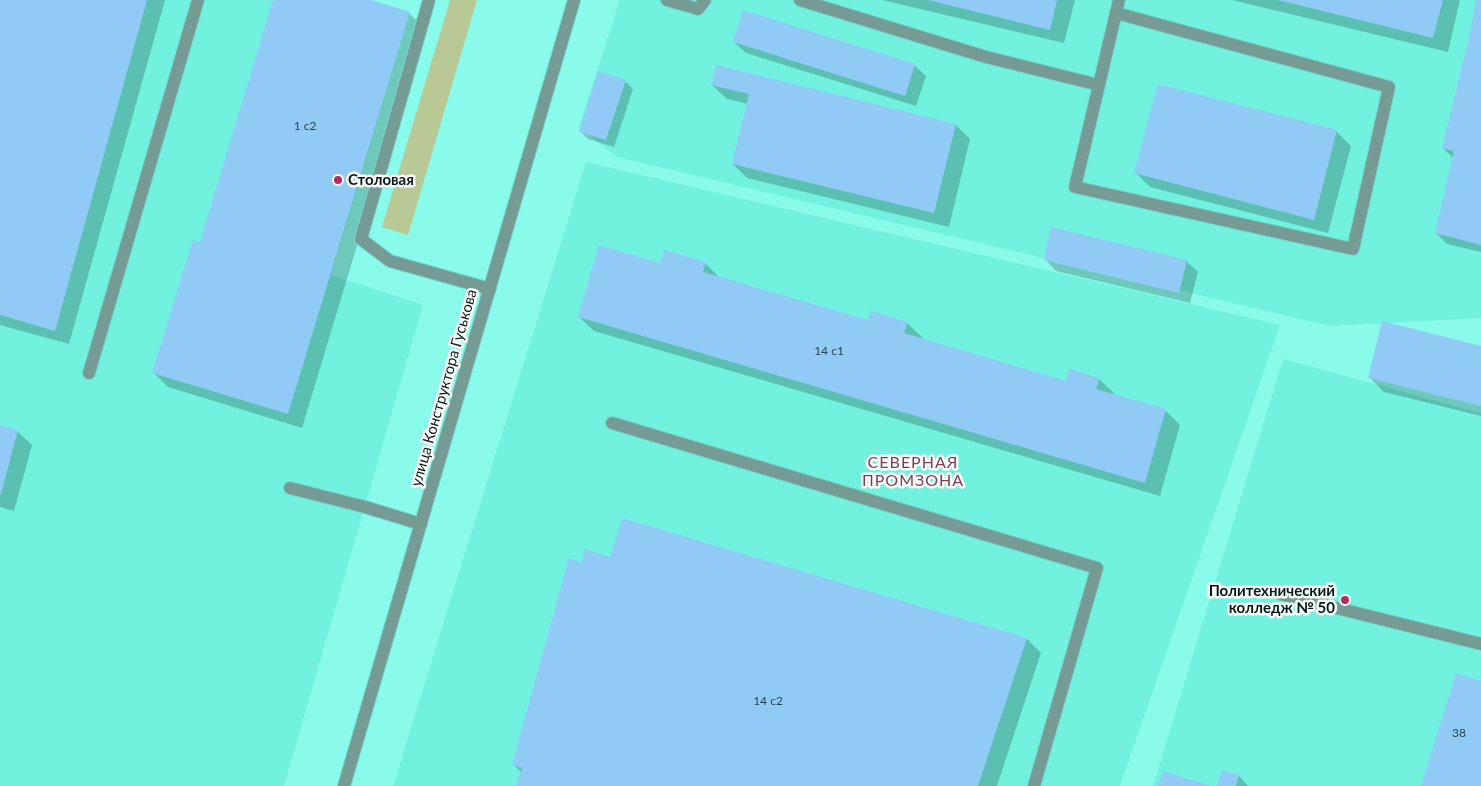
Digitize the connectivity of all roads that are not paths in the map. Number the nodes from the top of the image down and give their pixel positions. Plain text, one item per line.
1 (198, 0) edge
2 (429, 0) edge
3 (574, 0) edge
4 (667, 0) edge
5 (705, 0) edge
6 (800, 0) edge
7 (1117, 6) edge
8 (1099, 85) junction
9 (490, 289) junction
10 (89, 373) dead end
11 (612, 423) dead end
12 (290, 488) dead end
13 (421, 524) junction
14 (1280, 594) dead end
15 (1481, 644) edge
16 (344, 786) edge
17 (1034, 786) edge

1 - 10 street
2 - 9 street
3 - 9 street, улица Конструктора Гуськова
4 - 5 street
6 - 8 street
7 - 8 street
7 - 8 street
9 - 13 street, улица Конструктора Гуськова
11 - 17 street
12 - 13 street
13 - 16 street, улица Конструктора Гуськова
14 - 15 street

